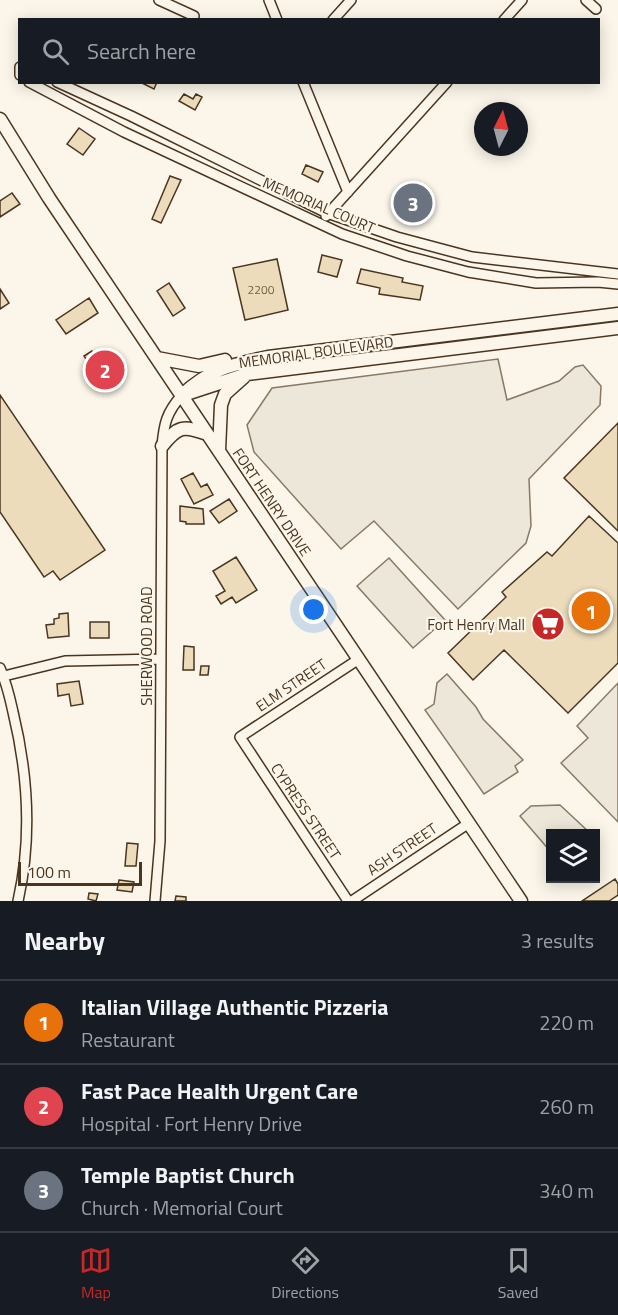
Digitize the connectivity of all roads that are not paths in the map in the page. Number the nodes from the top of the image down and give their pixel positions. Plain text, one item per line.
1 (159, 0) edge
2 (269, 0) edge
3 (351, 0) edge
4 (522, 0) edge
5 (586, 0) edge
6 (596, 9) dead end
7 (194, 16) dead end
8 (276, 18) edge
9 (335, 18) edge
10 (506, 18) edge
11 (32, 84) edge
12 (61, 84) edge
13 (304, 84) edge
14 (445, 84) edge
15 (131, 116) junction
16 (0, 119) edge
17 (124, 132) junction
18 (348, 192) junction
19 (327, 213) junction
20 (321, 225) junction
21 (472, 257) junction
22 (468, 272) junction
23 (618, 274) edge
24 (618, 284) edge
25 (618, 314) edge
26 (522, 325) junction
27 (618, 328) edge
28 (525, 340) junction
29 (268, 357) junction
30 (157, 358) junction
31 (247, 374) junction
32 (182, 396) junction
33 (207, 434) junction
34 (162, 446) junction
35 (219, 450) junction
36 (161, 659) junction
37 (359, 659) junction
38 (2, 672) edge
39 (240, 738) joint
40 (469, 823) junction
41 (18, 901) edge
42 (155, 901) edge
43 (350, 901) edge
44 (521, 901) edge

1 - 7 street
2 - 8 street
3 - 9 street
4 - 10 street
5 - 6 street
11 - 17 street, MEMORIAL COURT
12 - 15 street, MEMORIAL COURT
13 - 18 street
14 - 18 street
15 - 17 street
15 - 19 street, MEMORIAL COURT
16 - 30 main road, FORT HENRY DRIVE
17 - 20 street, MEMORIAL COURT
18 - 19 street
19 - 20 street
19 - 21 street, MEMORIAL COURT
20 - 22 street, MEMORIAL COURT
21 - 22 street
21 - 23 street, MEMORIAL COURT
22 - 24 street, MEMORIAL COURT
25 - 26 main road, MEMORIAL BOULEVARD
26 - 28 main road
26 - 29 main road, MEMORIAL BOULEVARD
27 - 28 main road, MEMORIAL BOULEVARD
28 - 31 main road, MEMORIAL BOULEVARD
29 - 30 main road
29 - 32 main road, MEMORIAL BOULEVARD
30 - 32 main road, FORT HENRY DRIVE
31 - 32 main road, MEMORIAL BOULEVARD
31 - 35 main road
32 - 33 main road, FORT HENRY DRIVE
32 - 34 street, SHERWOOD ROAD
33 - 34 main road
33 - 35 main road, FORT HENRY DRIVE
34 - 36 street, SHERWOOD ROAD
35 - 37 main road, FORT HENRY DRIVE
36 - 38 street
36 - 42 street, SHERWOOD ROAD
37 - 39 street, ELM STREET
37 - 40 main road, FORT HENRY DRIVE
38 - 41 street
39 - 43 street, CYPRESS STREET
40 - 43 street, ASH STREET
40 - 44 main road, FORT HENRY DRIVE

